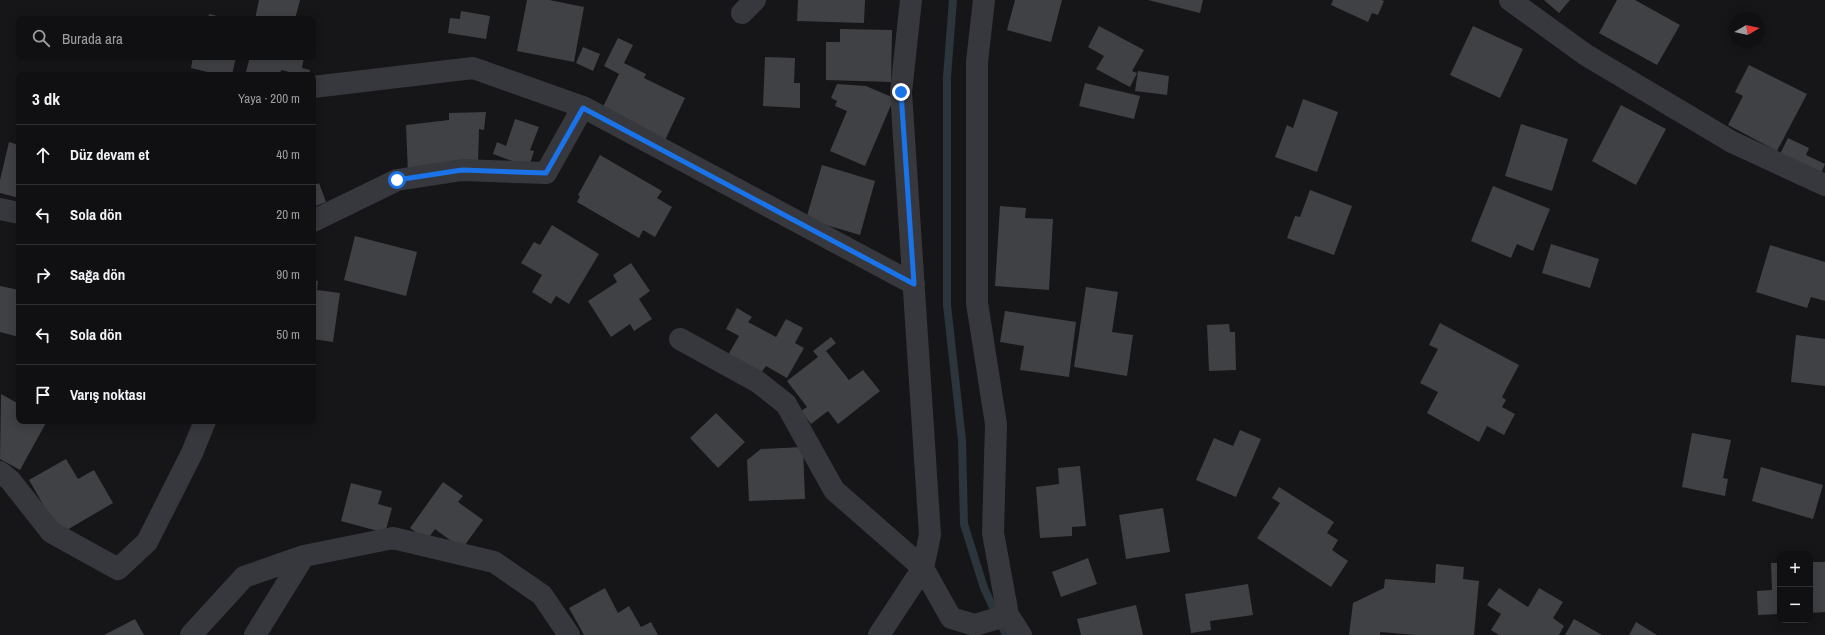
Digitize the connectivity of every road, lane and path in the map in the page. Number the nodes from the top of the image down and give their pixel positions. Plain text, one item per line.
1 (911, 0) edge
2 (984, 0) edge
3 (1510, 0) edge
4 (316, 87) edge
5 (583, 108) junction
6 (1825, 185) edge
7 (0, 209) edge
8 (16, 212) edge
9 (316, 220) edge
10 (914, 284) junction
11 (680, 339) dead end
12 (204, 424) edge
13 (0, 472) edge
14 (304, 556) junction
15 (923, 568) junction
16 (999, 618) junction
17 (191, 635) edge
18 (255, 635) edge
19 (569, 635) edge
20 (879, 635) edge
21 (1021, 635) edge

1 - 10 street
2 - 16 street
3 - 6 street
4 - 5 street
5 - 9 street
5 - 10 street
7 - 8 street
10 - 15 street
11 - 15 street
12 - 13 street
14 - 17 street
14 - 18 street
14 - 19 street
15 - 16 street
15 - 20 street
16 - 21 street

